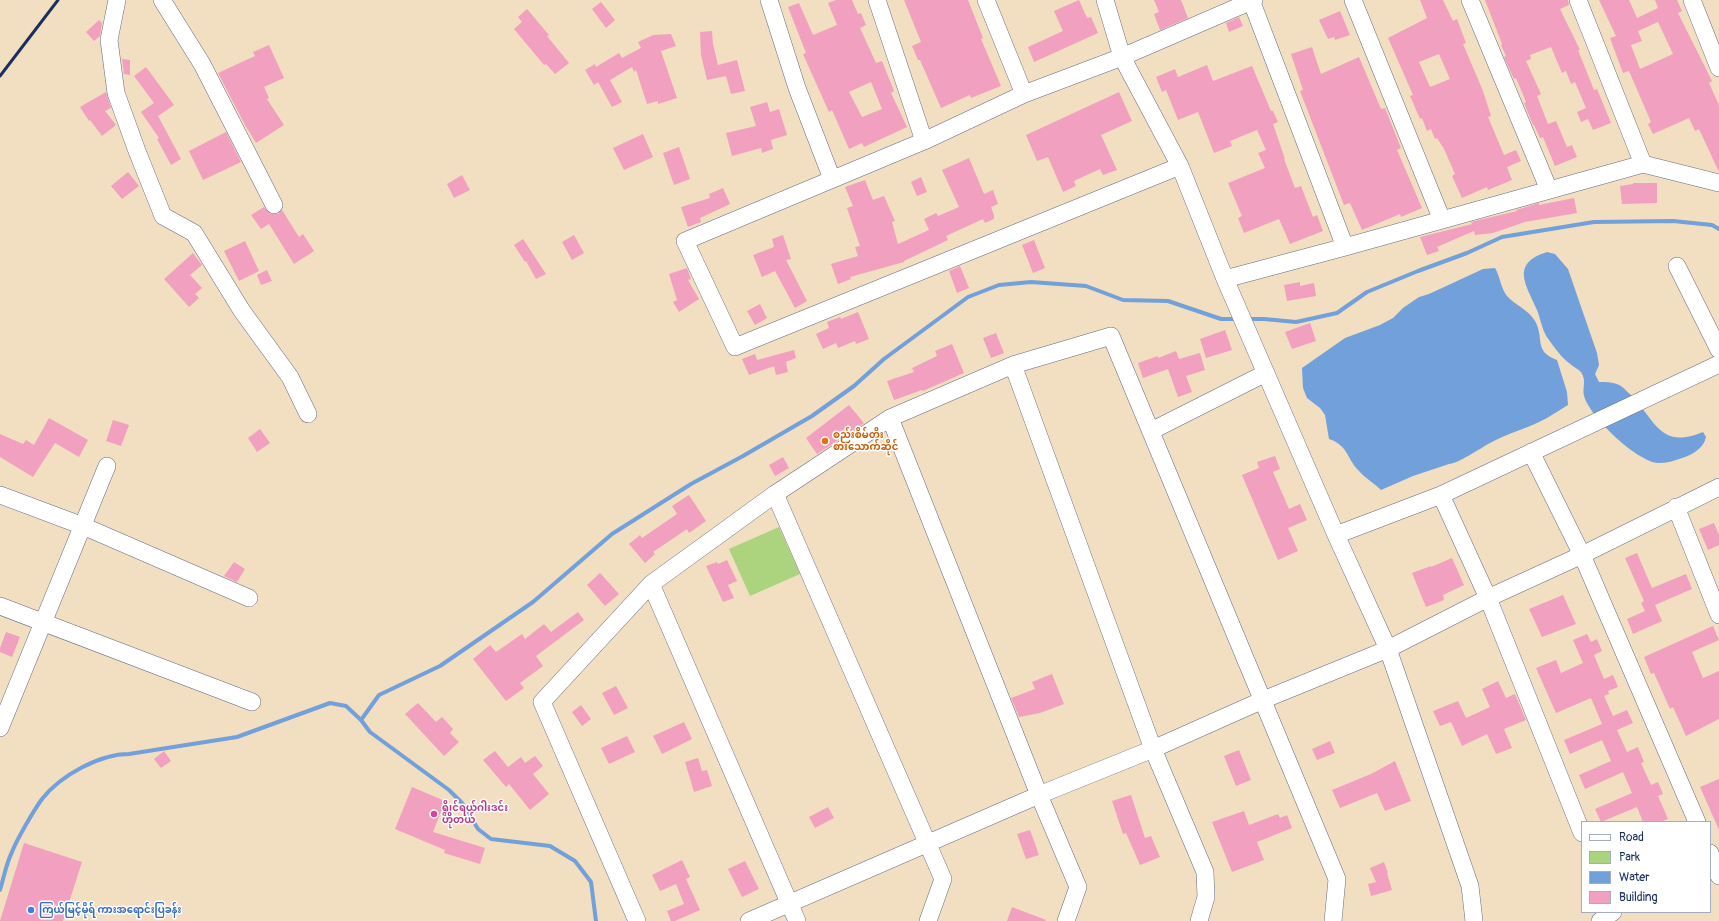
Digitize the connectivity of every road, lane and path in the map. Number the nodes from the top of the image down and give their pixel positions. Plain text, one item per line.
1 (116, 0) edge
2 (162, 0) edge
3 (769, 0) edge
4 (877, 0) edge
5 (986, 0) edge
6 (1105, 0) edge
7 (1252, 0) edge
8 (1353, 0) edge
9 (1470, 0) edge
10 (1578, 0) edge
11 (1692, 0) edge
12 (1122, 56) junction
13 (1719, 68) edge
14 (1024, 94) junction
15 (924, 141) junction
16 (1643, 164) junction
17 (1180, 166) junction
18 (832, 179) junction
19 (1719, 183) edge
20 (1548, 190) junction
21 (274, 205) dead end
22 (1442, 220) junction
23 (1345, 247) junction
24 (1677, 266) dead end
25 (1225, 279) junction
26 (1719, 350) edge
27 (1719, 364) edge
28 (1013, 365) junction
29 (1266, 373) junction
30 (308, 414) dead end
31 (890, 418) junction
32 (1151, 431) junction
33 (1531, 452) junction
34 (107, 466) dead end
35 (1719, 487) edge
36 (775, 494) junction
37 (0, 495) edge
38 (1441, 495) junction
39 (1676, 507) junction
40 (83, 526) junction
41 (1336, 535) junction
42 (1582, 555) junction
43 (651, 584) junction
44 (249, 598) dead end
45 (1488, 598) junction
46 (0, 606) edge
47 (1719, 615) edge
48 (44, 622) junction
49 (1388, 649) junction
50 (1263, 700) junction
51 (252, 702) dead end
52 (0, 728) edge
53 (1153, 749) junction
54 (1039, 796) junction
55 (1697, 821) edge
56 (1581, 830) edge
57 (929, 844) junction
58 (1713, 857) edge
59 (1719, 876) edge
60 (790, 904) junction
61 (1612, 913) edge
62 (637, 921) edge
63 (749, 921) edge
64 (797, 921) edge
65 (928, 921) edge
66 (1066, 921) edge
67 (1199, 921) edge
68 (1334, 921) edge
69 (1474, 921) edge
70 (1600, 921) edge

1 - 30 street
2 - 21 street
3 - 18 street
4 - 15 street
5 - 14 street
6 - 12 street
7 - 12 street
7 - 23 street
8 - 22 street
9 - 20 street
10 - 16 street
11 - 13 street
12 - 14 street
12 - 17 street
14 - 15 street
15 - 18 street
16 - 19 street
16 - 20 street
17 - 18 street
17 - 25 street
20 - 22 street
22 - 23 street
23 - 25 street
24 - 26 street
25 - 29 street
27 - 33 street
28 - 31 street
28 - 32 street
28 - 53 street
29 - 32 street
29 - 41 street
31 - 36 street
31 - 54 street
32 - 50 street
33 - 38 street
33 - 42 street
34 - 40 street
35 - 39 street
36 - 43 street
36 - 57 street
37 - 40 street
38 - 41 street
38 - 45 street
39 - 42 street
39 - 47 street
40 - 44 street
40 - 48 street
41 - 49 street
42 - 45 street
42 - 55 street
43 - 60 street
43 - 62 street
45 - 49 street
45 - 56 street
46 - 48 street
48 - 51 street
48 - 52 street
49 - 50 street
49 - 69 street
50 - 53 street
50 - 68 street
53 - 54 street
53 - 67 street
54 - 57 street
54 - 66 street
57 - 60 street
57 - 65 street
58 - 59 street
60 - 63 street
60 - 64 street
61 - 70 street

